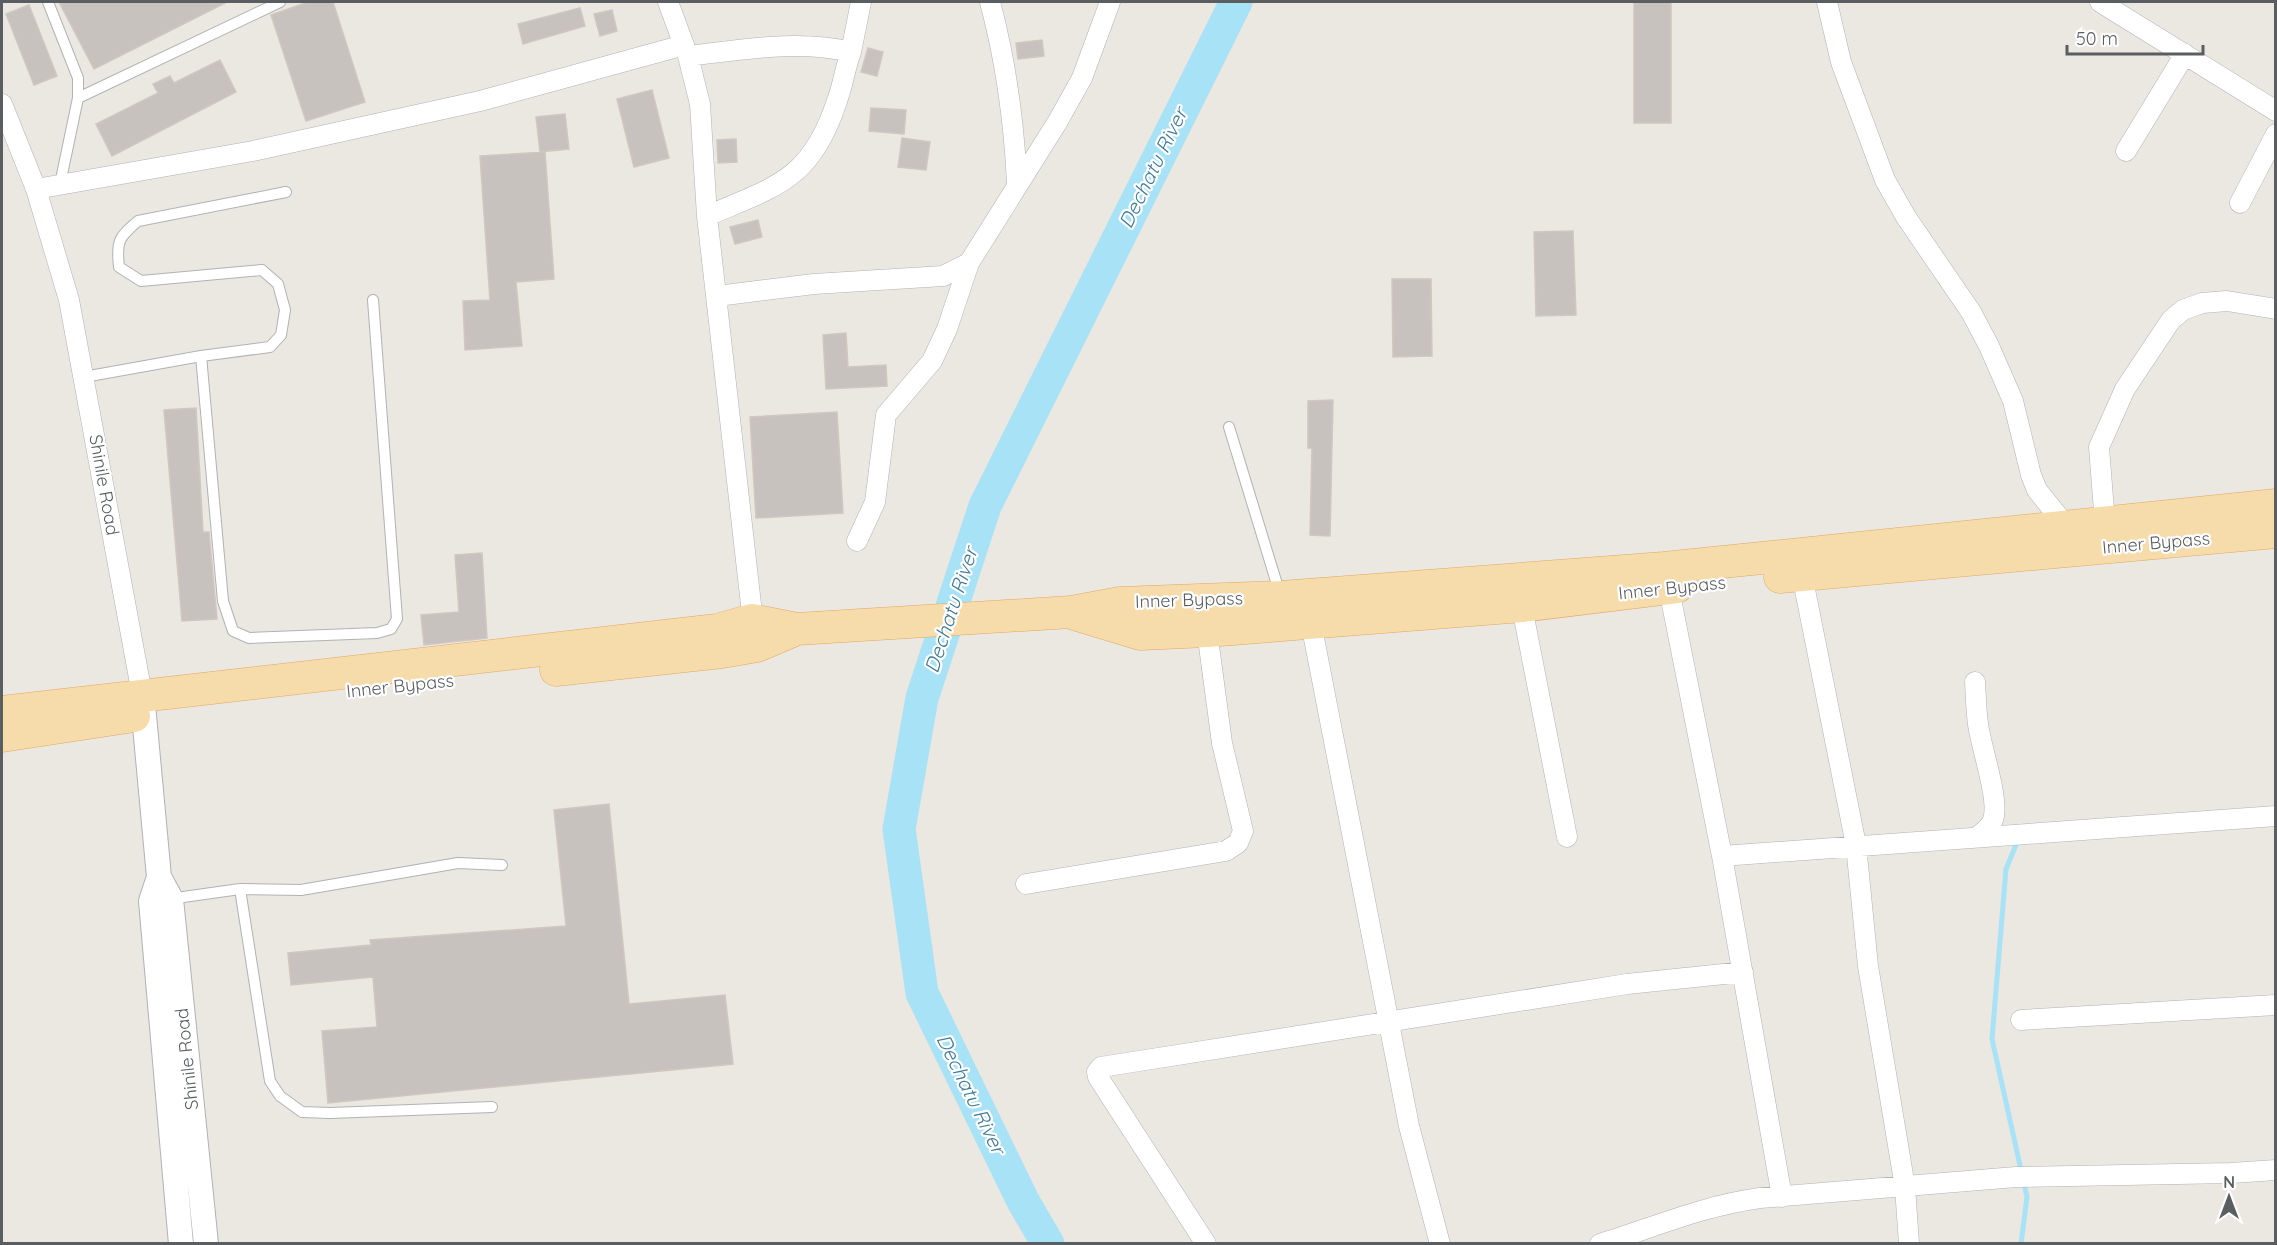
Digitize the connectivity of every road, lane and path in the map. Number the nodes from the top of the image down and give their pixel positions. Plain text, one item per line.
1 (48, 2) edge
2 (280, 2) edge
3 (668, 2) edge
4 (861, 2) edge
5 (990, 2) edge
6 (1110, 2) edge
7 (1827, 2) edge
8 (2100, 2) edge
9 (686, 51) junction
10 (851, 52) junction
11 (2185, 54) junction
12 (78, 98) junction
13 (2, 104) edge
14 (2276, 111) edge
15 (2276, 134) edge
16 (2126, 151) dead end
17 (1017, 183) junction
18 (60, 184) junction
19 (36, 189) junction
20 (286, 192) dead end
21 (2240, 203) dead end
22 (707, 216) junction
23 (969, 263) junction
24 (931, 277) junction
25 (717, 296) junction
26 (374, 300) dead end
27 (953, 304) junction
28 (2276, 309) edge
29 (201, 356) junction
30 (84, 376) junction
31 (1229, 428) dead end
32 (2276, 505) edge
33 (2105, 524) junction
34 (2276, 532) edge
35 (2073, 538) junction
36 (857, 541) dead end
37 (1802, 575) junction
38 (1667, 578) junction
39 (1519, 593) junction
40 (1281, 597) junction
41 (1071, 612) junction
42 (1311, 623) junction
43 (1207, 631) junction
44 (754, 633) junction
45 (1975, 682) dead end
46 (143, 704) junction
47 (2, 712) edge
48 (2, 736) edge
49 (2276, 816) edge
50 (1567, 837) dead end
51 (1977, 837) junction
52 (1856, 845) junction
53 (1722, 856) junction
54 (502, 865) dead end
55 (1026, 884) dead end
56 (240, 889) junction
57 (161, 900) junction
58 (1743, 972) junction
59 (2276, 1005) edge
60 (2021, 1020) dead end
61 (1389, 1022) junction
62 (492, 1107) dead end
63 (2276, 1170) edge
64 (1905, 1187) junction
65 (1782, 1197) junction
66 (181, 1244) edge
67 (206, 1244) edge
68 (1206, 1244) edge
69 (1440, 1244) edge
70 (1600, 1244) edge
71 (1909, 1244) edge

1 - 12 lane
2 - 12 lane
3 - 9 street
4 - 10 street
5 - 17 street
6 - 17 street
7 - 35 street
8 - 11 street
9 - 10 street
9 - 18 street
9 - 22 street
10 - 22 street
11 - 14 street
11 - 16 street
12 - 18 lane
13 - 19 street, Shinile Road
15 - 21 street
17 - 23 street
18 - 19 street
19 - 30 street, Shinile Road
20 - 29 lane
22 - 25 street
23 - 24 street
23 - 27 street
24 - 25 street
24 - 27 street
25 - 44 street
26 - 29 lane
27 - 36 street
28 - 33 street
29 - 30 lane
30 - 46 street, Shinile Road
31 - 40 lane
32 - 33 main road, Inner Bypass
33 - 35 main road, Inner Bypass
34 - 35 main road, Inner Bypass
35 - 37 main road, Inner Bypass
35 - 38 main road, Inner Bypass
37 - 38 main road, Inner Bypass
37 - 52 street
38 - 39 main road, Inner Bypass
38 - 53 street
39 - 40 main road, Inner Bypass
39 - 42 main road, Inner Bypass
39 - 50 street
40 - 41 main road, Inner Bypass
41 - 43 main road, Inner Bypass
41 - 44 main road, Inner Bypass
42 - 43 main road, Inner Bypass
42 - 61 street
43 - 55 street
44 - 46 main road, Inner Bypass
45 - 51 street
46 - 47 main road, Inner Bypass
46 - 48 main road, Inner Bypass
46 - 57 street, Shinile Road
49 - 51 street
51 - 52 street
52 - 53 street
52 - 64 street
53 - 58 street
54 - 56 lane
56 - 57 lane
56 - 62 lane
57 - 66 street, Shinile Road
57 - 67 street, Shinile Road
58 - 61 street
58 - 65 street
59 - 60 street
61 - 68 street
61 - 69 street
63 - 64 street
64 - 65 street
64 - 71 street
65 - 70 street

